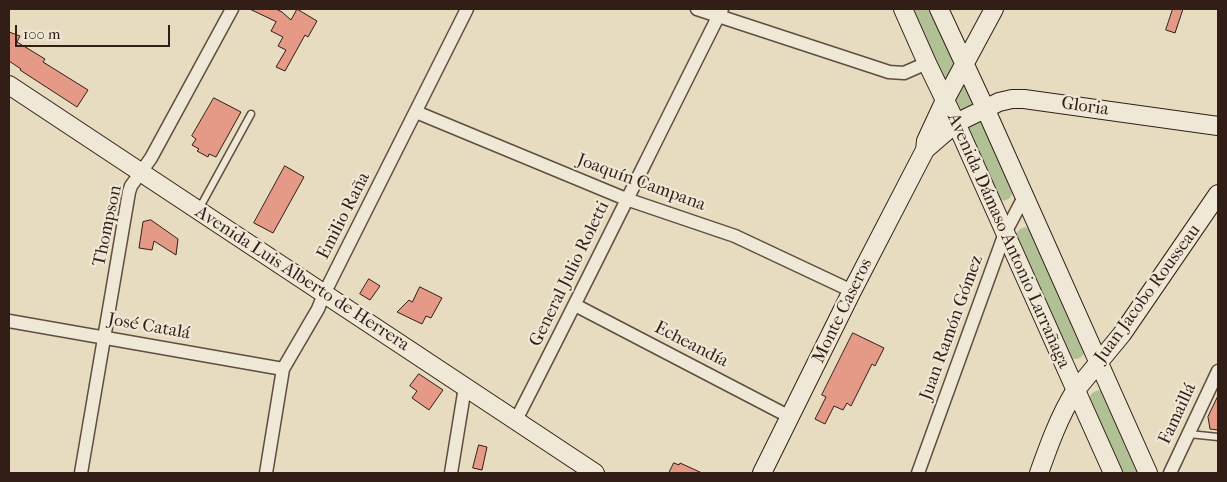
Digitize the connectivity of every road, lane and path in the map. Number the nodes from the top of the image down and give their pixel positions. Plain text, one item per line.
1 (232, 9) edge
2 (467, 9) edge
3 (697, 9) edge
4 (903, 9) edge
5 (939, 9) edge
6 (994, 9) edge
7 (720, 12) edge
8 (927, 63) junction
9 (964, 64) junction
10 (9, 85) edge
11 (945, 100) junction
12 (985, 108) junction
13 (416, 112) junction
14 (250, 114) dead end
15 (956, 123) junction
16 (1218, 126) edge
17 (925, 150) junction
18 (141, 172) junction
19 (1218, 194) edge
20 (1024, 197) junction
21 (626, 199) junction
22 (198, 210) junction
23 (1005, 233) junction
24 (852, 291) junction
25 (324, 294) junction
26 (575, 305) junction
27 (9, 321) edge
28 (104, 337) junction
29 (1098, 364) junction
30 (284, 368) junction
31 (1218, 371) edge
32 (465, 387) junction
33 (1076, 391) junction
34 (790, 417) junction
35 (516, 420) junction
36 (1188, 434) junction
37 (1218, 437) edge
38 (81, 473) edge
39 (266, 473) edge
40 (451, 473) edge
41 (596, 473) edge
42 (762, 473) edge
43 (918, 473) edge
44 (1039, 473) edge
45 (1113, 473) edge
46 (1148, 473) edge
47 (1170, 473) edge

1 - 18 street, Thompson
2 - 13 street, Emilio Raña
3 - 7 street
4 - 8 street, Avenida Dámaso Antonio Larrañaga
5 - 9 street, Avenida Dámaso Antonio Larrañaga
6 - 9 street, Monte Caseros
7 - 8 street
7 - 21 street, General Julio Roletti
8 - 11 street, Avenida Dámaso Antonio Larrañaga
9 - 11 street, Monte Caseros
9 - 12 street, Avenida Dámaso Antonio Larrañaga
10 - 18 street, Avenida Luis Alberto de Herrera
11 - 15 street, Avenida Dámaso Antonio Larrañaga
11 - 17 street, Monte Caseros
12 - 15 street, Gloria
12 - 16 street, Gloria
12 - 20 street, Avenida Dámaso Antonio Larrañaga
13 - 21 street, Joaquín Campana
13 - 25 street, Emilio Raña
14 - 22 lane
15 - 17 street, Monte Caseros
15 - 23 street, Avenida Dámaso Antonio Larrañaga
17 - 24 street, Monte Caseros
18 - 22 street, Avenida Luis Alberto de Herrera
18 - 28 street, Thompson
19 - 29 street, Juan Jacobo Rousseau
20 - 23 street, Juan Ramón Gómez
20 - 29 street, Avenida Dámaso Antonio Larrañaga
21 - 24 street, Joaquín Campana
21 - 26 street, General Julio Roletti
22 - 25 street, Avenida Luis Alberto de Herrera
23 - 33 street, Avenida Dámaso Antonio Larrañaga
23 - 43 street, Juan Ramón Gómez
24 - 34 street, Monte Caseros
25 - 30 street, Emilio Raña
25 - 32 street, Avenida Luis Alberto de Herrera
26 - 34 street, Echeandía
26 - 35 street, General Julio Roletti
27 - 28 street, José Catalá
28 - 30 street, José Catalá
28 - 38 street, Thompson
29 - 33 street, Juan Jacobo Rousseau
29 - 46 street, Avenida Dámaso Antonio Larrañaga
30 - 39 street, Emilio Raña
31 - 36 street, Famaillá
32 - 35 street, Avenida Luis Alberto de Herrera
32 - 40 street
33 - 44 street, Juan Jacobo Rousseau
33 - 45 street, Avenida Dámaso Antonio Larrañaga
34 - 42 street, Monte Caseros
35 - 41 street, Avenida Luis Alberto de Herrera
36 - 37 lane
36 - 47 street, Famaillá

